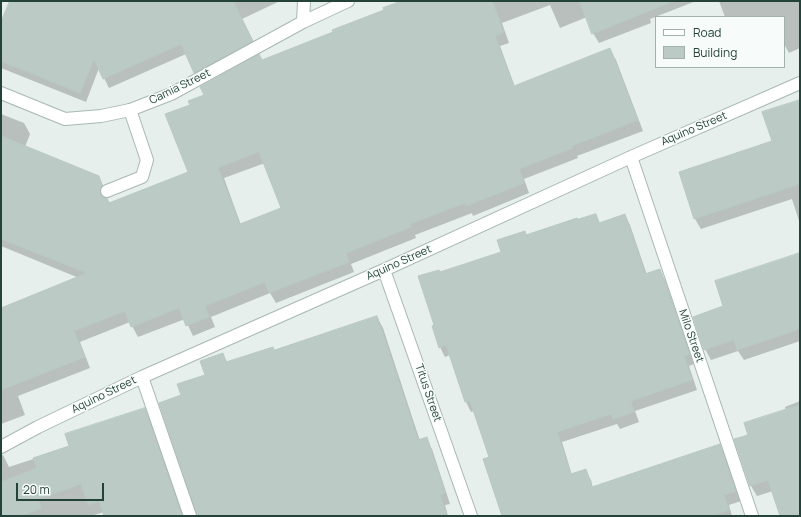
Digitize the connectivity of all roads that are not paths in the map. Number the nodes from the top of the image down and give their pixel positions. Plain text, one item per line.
1 (304, 1) edge
2 (348, 1) edge
3 (302, 22) junction
4 (800, 83) edge
5 (1, 93) edge
6 (130, 110) junction
7 (631, 157) junction
8 (107, 191) dead end
9 (384, 270) junction
10 (142, 376) junction
11 (1, 447) edge
12 (190, 516) edge
13 (471, 516) edge
14 (752, 516) edge

1 - 3 street
2 - 3 street, Camia Street
3 - 6 street, Camia Street
4 - 7 street, Aquino Street
5 - 6 street, Camia Street
6 - 8 street
7 - 9 street, Aquino Street
7 - 14 street, Milo Street
9 - 10 street, Aquino Street
9 - 13 street, Titus Street
10 - 11 street, Aquino Street
10 - 12 street

